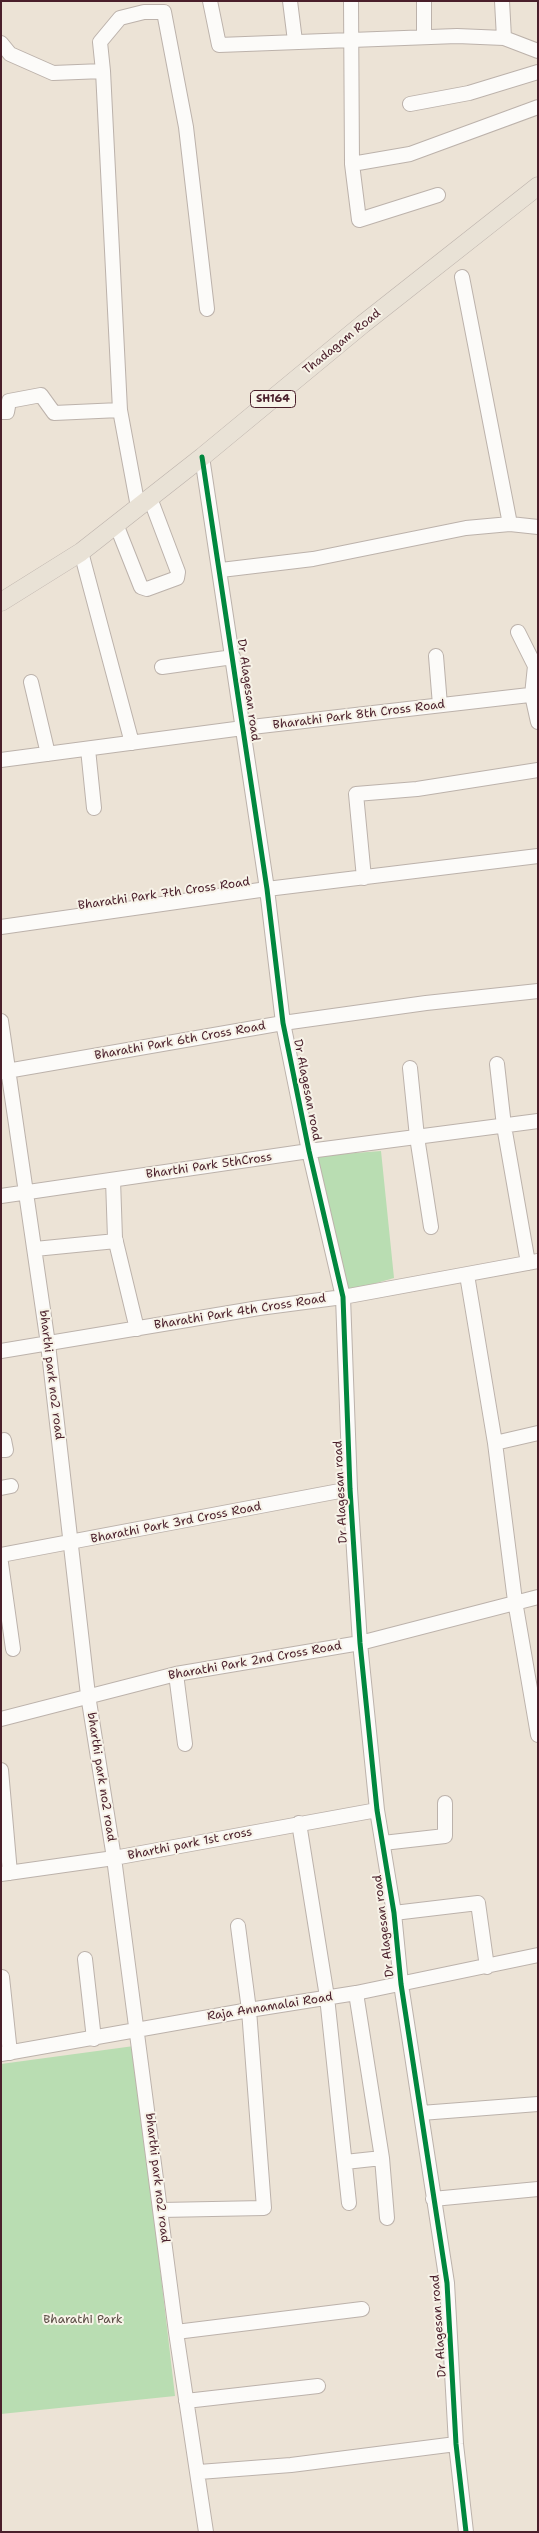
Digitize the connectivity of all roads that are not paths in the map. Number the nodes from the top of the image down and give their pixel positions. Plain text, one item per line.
1 (210, 1) edge
2 (290, 1) edge
3 (351, 1) edge
4 (424, 1) edge
5 (502, 1) edge
6 (424, 37) junction
7 (504, 38) junction
8 (351, 39) junction
9 (295, 41) junction
10 (1, 43) edge
11 (538, 51) edge
12 (103, 71) junction
13 (538, 72) edge
14 (410, 104) dead end
15 (538, 107) edge
16 (352, 164) junction
17 (538, 186) edge
18 (438, 194) dead end
19 (462, 277) dead end
20 (207, 309) dead end
21 (120, 410) junction
22 (1, 412) edge
23 (202, 457) junction
24 (144, 502) junction
25 (116, 524) junction
26 (510, 524) junction
27 (538, 528) edge
28 (80, 552) junction
29 (221, 570) junction
30 (1, 602) edge
31 (518, 632) dead end
32 (436, 656) dead end
33 (233, 657) junction
34 (162, 667) dead end
35 (32, 682) dead end
36 (535, 695) edge
37 (440, 705) junction
38 (538, 722) edge
39 (243, 728) junction
40 (132, 743) junction
41 (88, 749) junction
42 (48, 754) junction
43 (1, 760) edge
44 (538, 770) edge
45 (94, 808) dead end
46 (538, 856) edge
47 (364, 878) junction
48 (267, 889) junction
49 (1, 927) edge
50 (538, 991) edge
51 (1, 1021) edge
52 (283, 1023) junction
53 (497, 1064) dead end
54 (410, 1068) dead end
55 (5, 1071) edge
56 (538, 1121) edge
57 (504, 1126) junction
58 (417, 1138) junction
59 (308, 1152) junction
60 (113, 1180) junction
61 (27, 1192) junction
62 (1, 1196) edge
63 (431, 1227) dead end
64 (116, 1241) junction
65 (35, 1248) junction
66 (533, 1262) edge
67 (467, 1275) junction
68 (342, 1297) junction
69 (137, 1329) junction
70 (48, 1344) junction
71 (1, 1351) edge
72 (538, 1433) edge
73 (495, 1443) junction
74 (350, 1490) junction
75 (72, 1542) junction
76 (1, 1556) edge
77 (1, 1563) edge
78 (538, 1597) edge
79 (515, 1601) junction
80 (360, 1643) junction
81 (12, 1650) dead end
82 (176, 1674) junction
83 (88, 1696) junction
84 (1, 1719) edge
85 (538, 1736) edge
86 (185, 1744) dead end
87 (1, 1770) edge
88 (445, 1803) dead end
89 (377, 1810) junction
90 (300, 1823) junction
91 (383, 1843) junction
92 (114, 1858) junction
93 (6, 1874) edge
94 (394, 1913) junction
95 (238, 1926) dead end
96 (538, 1955) edge
97 (85, 1960) dead end
98 (487, 1966) junction
99 (2, 1977) edge
100 (401, 1984) junction
101 (356, 1993) junction
102 (327, 1997) junction
103 (249, 2010) junction
104 (137, 2030) junction
105 (94, 2039) junction
106 (6, 2054) edge
107 (538, 2104) edge
108 (421, 2113) junction
109 (382, 2158) junction
110 (345, 2162) junction
111 (538, 2189) edge
112 (433, 2199) junction
113 (349, 2203) dead end
114 (161, 2210) junction
115 (387, 2218) dead end
116 (362, 2310) dead end
117 (176, 2332) junction
118 (318, 2386) dead end
119 (186, 2401) junction
120 (456, 2444) junction
121 (198, 2472) junction
122 (206, 2532) edge
123 (466, 2532) edge

1 - 9 street
2 - 9 street
3 - 8 street
4 - 6 street
5 - 7 street
6 - 7 street
6 - 8 street
7 - 11 street
8 - 9 street
8 - 16 street
10 - 12 street
12 - 20 street
12 - 21 street
13 - 14 street
15 - 16 street
16 - 18 street
17 - 23 main road, Thadagam Road / SH164
19 - 26 street
21 - 22 street
21 - 24 street
23 - 24 main road, Thadagam Road / SH164
23 - 29 street, Dr Alagesan road
24 - 25 main road, Thadagam Road / SH164
24 - 25 street
25 - 28 main road, Thadagam Road / SH164
26 - 27 street
26 - 29 street
28 - 30 main road, Thadagam Road / SH164
28 - 40 street
29 - 33 street, Dr Alagesan road
31 - 36 street
32 - 37 street
33 - 34 street
33 - 39 street, Dr Alagesan road
35 - 42 street
36 - 37 street, Bharathi Park 8th Cross Road
36 - 38 street
37 - 39 street, Bharathi Park 8th Cross Road
39 - 40 street, Bharathi Park 8th Cross Road
39 - 48 street, Dr Alagesan road
40 - 41 street, Bharathi Park 8th Cross Road
41 - 42 street, Bharathi Park 8th Cross Road
41 - 45 street
42 - 43 street, Bharathi Park 8th Cross Road
44 - 47 street
46 - 47 street, Bharathi Park 7th Cross Road
47 - 48 street, Bharathi Park 7th Cross Road
48 - 49 street, Bharathi Park 7th Cross Road
48 - 52 street, Dr Alagesan road
50 - 52 street, Bharathi Park 6th Cross Road
51 - 55 street, bharthi park no2 road
52 - 55 street, Bharathi Park 6th Cross Road
52 - 59 street, Dr Alagesan road
53 - 57 street
54 - 58 street
55 - 61 street, bharthi park no2 road
56 - 57 street, Bharthi Park 5thCross
57 - 58 street, Bharthi Park 5thCross
57 - 66 street
58 - 59 street, Bharthi Park 5thCross
58 - 63 street
59 - 60 street, Bharthi Park 5thCross
59 - 68 street, Dr Alagesan road
60 - 61 street, Bharthi Park 5thCross
60 - 64 street
61 - 62 street, Bharthi Park 5thCross
61 - 65 street, bharthi park no2 road
64 - 65 street
64 - 69 street
65 - 70 street, bharthi park no2 road
66 - 67 street, Bharathi Park 4th Cross Road
67 - 68 street, Bharathi Park 4th Cross Road
67 - 73 street
68 - 69 street, Bharathi Park 4th Cross Road
68 - 74 street, Dr Alagesan road
69 - 70 street, Bharathi Park 4th Cross Road
70 - 71 street, Bharathi Park 4th Cross Road
70 - 75 street, bharthi park no2 road
72 - 73 street
73 - 79 street
74 - 75 street, Bharathi Park 3rd Cross Road
74 - 80 street, Dr Alagesan road
75 - 76 street, Bharathi Park 3rd Cross Road
75 - 83 street, bharthi park no2 road
77 - 81 street
78 - 79 street, Bharathi Park 2nd Cross Road
79 - 80 street, Bharathi Park 2nd Cross Road
79 - 85 street
80 - 82 street, Bharathi Park 2nd Cross Road
80 - 89 street, Dr Alagesan road
82 - 83 street, Bharathi Park 2nd Cross Road
82 - 86 street
83 - 84 street, Bharathi Park 2nd Cross Road
83 - 92 street, bharthi park no2 road
87 - 93 street
88 - 91 street
89 - 90 street, Bharthi park 1st cross
89 - 91 street, Dr Alagesan road
90 - 92 street, Bharthi park 1st cross
90 - 102 street
91 - 94 street, Dr Alagesan road
92 - 93 street, Bharthi park 1st cross
92 - 104 street, bharthi park no2 road
94 - 98 street
94 - 100 street, Dr Alagesan road
95 - 103 street
96 - 98 street, Raja Annamalai Road
97 - 105 street
98 - 100 street, Raja Annamalai Road
99 - 106 street
100 - 101 street, Raja Annamalai Road
100 - 108 street, Dr Alagesan road
101 - 102 street, Raja Annamalai Road
101 - 109 street
102 - 103 street, Raja Annamalai Road
102 - 110 street
103 - 104 street, Raja Annamalai Road
103 - 114 street
104 - 105 street, Raja Annamalai Road
104 - 114 street, bharthi park no2 road
105 - 106 street, Raja Annamalai Road
107 - 108 street
108 - 112 street, Dr Alagesan road
109 - 110 street
109 - 115 street
110 - 113 street
111 - 112 street
112 - 120 street, Dr Alagesan road
114 - 117 street, bharthi park no2 road
116 - 117 street
117 - 119 street, bharthi park no2 road
118 - 119 street
119 - 121 street, bharthi park no2 road
120 - 121 street
120 - 123 street, Dr Alagesan road
121 - 122 street, bharthi park no2 road

